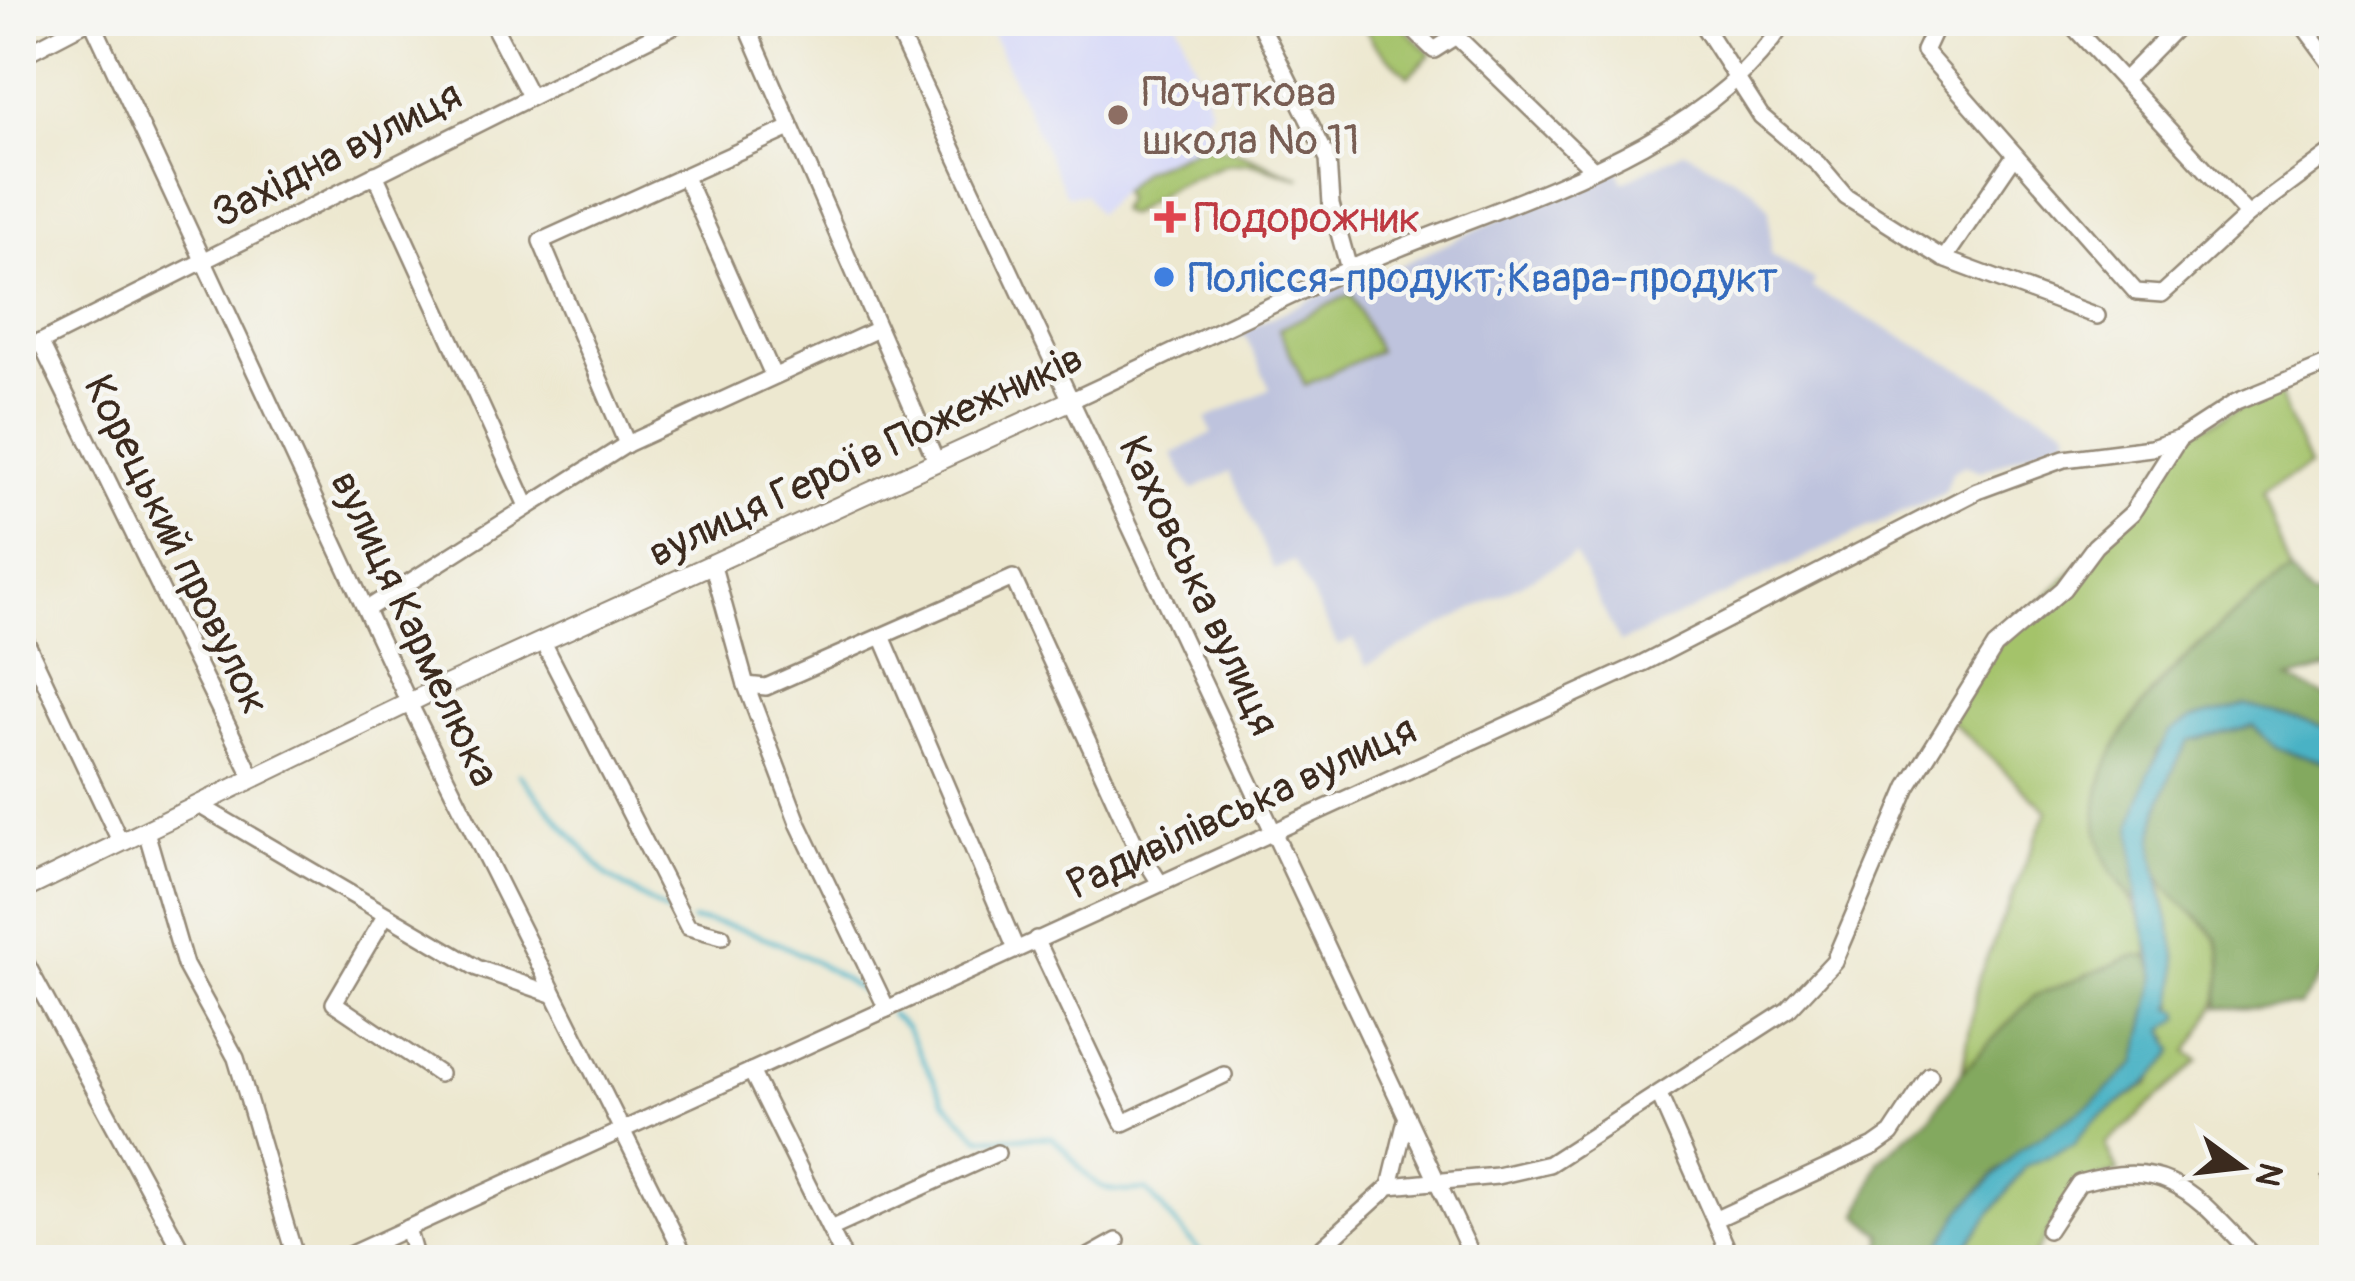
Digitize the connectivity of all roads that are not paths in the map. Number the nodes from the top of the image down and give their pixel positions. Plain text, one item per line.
1 (90, 21) edge
2 (491, 21) edge
3 (683, 21) edge
4 (745, 21) edge
5 (893, 21) edge
6 (1259, 21) edge
7 (1404, 21) edge
8 (1700, 21) edge
9 (1785, 21) edge
10 (1938, 21) edge
11 (2068, 21) edge
12 (2182, 21) edge
13 (2300, 21) edge
14 (1456, 29) edge
15 (21, 56) edge
16 (2334, 67) edge
17 (1734, 80) junction
18 (2124, 80) junction
19 (530, 96) junction
20 (788, 129) junction
21 (2334, 151) edge
22 (2015, 155) junction
23 (1592, 168) junction
24 (375, 174) junction
25 (685, 177) junction
26 (2248, 215) junction
27 (205, 259) junction
28 (1944, 259) junction
29 (1349, 269) junction
30 (2097, 316) dead end
31 (878, 329) junction
32 (40, 342) junction
33 (21, 352) edge
34 (2334, 362) edge
35 (773, 375) junction
36 (1073, 398) junction
37 (2179, 439) junction
38 (627, 444) junction
39 (2141, 449) junction
40 (936, 460) junction
41 (2150, 484) junction
42 (527, 506) junction
43 (712, 563) junction
44 (367, 609) junction
45 (21, 631) edge
46 (882, 636) junction
47 (543, 642) junction
48 (746, 685) junction
49 (409, 703) junction
50 (253, 778) junction
51 (199, 806) junction
52 (1274, 830) junction
53 (146, 831) junction
54 (122, 843) junction
55 (1160, 883) junction
56 (21, 891) edge
57 (385, 916) junction
58 (722, 936) dead end
59 (1036, 939) junction
60 (1016, 949) junction
61 (21, 954) edge
62 (552, 994) junction
63 (887, 1009) junction
64 (751, 1071) junction
65 (439, 1075) dead end
66 (1224, 1075) dead end
67 (1930, 1075) dead end
68 (1660, 1097) junction
69 (1407, 1116) junction
70 (624, 1128) junction
71 (997, 1153) dead end
72 (1438, 1180) junction
73 (1390, 1186) junction
74 (1716, 1219) junction
75 (407, 1228) junction
76 (830, 1229) junction
77 (2048, 1230) dead end
78 (1117, 1241) dead end
79 (187, 1260) edge
80 (296, 1260) edge
81 (338, 1260) edge
82 (416, 1260) edge
83 (687, 1260) edge
84 (844, 1260) edge
85 (1083, 1260) edge
86 (1308, 1260) edge
87 (1474, 1260) edge
88 (1732, 1260) edge
89 (2258, 1260) edge

1 - 15 street
1 - 27 street, вулиця Кармелюка
2 - 19 street
3 - 19 street, Західна вулиця
4 - 20 street
5 - 36 street, Каховська вулиця
6 - 29 street
7 - 14 street
8 - 17 street
9 - 17 street, вулиця Героїв Пожежників
10 - 22 street
11 - 18 street
12 - 18 street
13 - 16 street
14 - 23 street
17 - 23 street, вулиця Героїв Пожежників
17 - 28 street
18 - 26 street
19 - 24 street, Західна вулиця
20 - 25 street
20 - 31 street
21 - 26 street
22 - 26 street
22 - 28 street
23 - 29 street, вулиця Героїв Пожежників
24 - 27 street, Західна вулиця
24 - 42 street
25 - 35 street
25 - 38 street
27 - 32 street, Західна вулиця
27 - 44 street, вулиця Кармелюка
28 - 30 street
29 - 36 street, вулиця Героїв Пожежників
31 - 35 street
31 - 40 street
32 - 33 street, Західна вулиця
32 - 50 street, Корецький провулок
34 - 37 street
35 - 38 street
36 - 40 street, вулиця Героїв Пожежників
36 - 52 street, Каховська вулиця
37 - 39 street, Радивілівська вулиця
37 - 41 street
38 - 42 street
39 - 41 street
39 - 52 street, Радивілівська вулиця
40 - 43 street, вулиця Героїв Пожежників
41 - 68 street
42 - 44 street
43 - 47 street, вулиця Героїв Пожежників
43 - 48 street
44 - 49 street, вулиця Кармелюка
45 - 54 street
46 - 48 street
46 - 55 street
46 - 60 street
47 - 49 street, вулиця Героїв Пожежників
47 - 58 street
48 - 63 street
49 - 50 street, вулиця Героїв Пожежників
49 - 62 street, вулиця Кармелюка
50 - 51 street, вулиця Героїв Пожежників
51 - 53 street, вулиця Героїв Пожежників
51 - 57 street
52 - 55 street, Радивілівська вулиця
52 - 69 street, Каховська вулиця
53 - 54 street, вулиця Героїв Пожежників
53 - 80 street
54 - 56 street, вулиця Героїв Пожежників
55 - 59 street, Радивілівська вулиця
57 - 62 street
57 - 65 street
59 - 60 street, Радивілівська вулиця
59 - 66 street
60 - 63 street, Радивілівська вулиця
61 - 79 street
62 - 70 street, вулиця Кармелюка
63 - 64 street, Радивілівська вулиця
64 - 70 street, Радивілівська вулиця
64 - 76 street
67 - 74 street
68 - 72 street
68 - 74 street
69 - 72 street, Каховська вулиця
69 - 73 street
70 - 75 street, Радивілівська вулиця
70 - 83 street, вулиця Кармелюка
71 - 76 street
72 - 73 street
72 - 87 street, Каховська вулиця
73 - 86 street
74 - 88 street
75 - 81 street, Радивілівська вулиця
75 - 82 street
76 - 84 street
77 - 89 street
78 - 85 street

